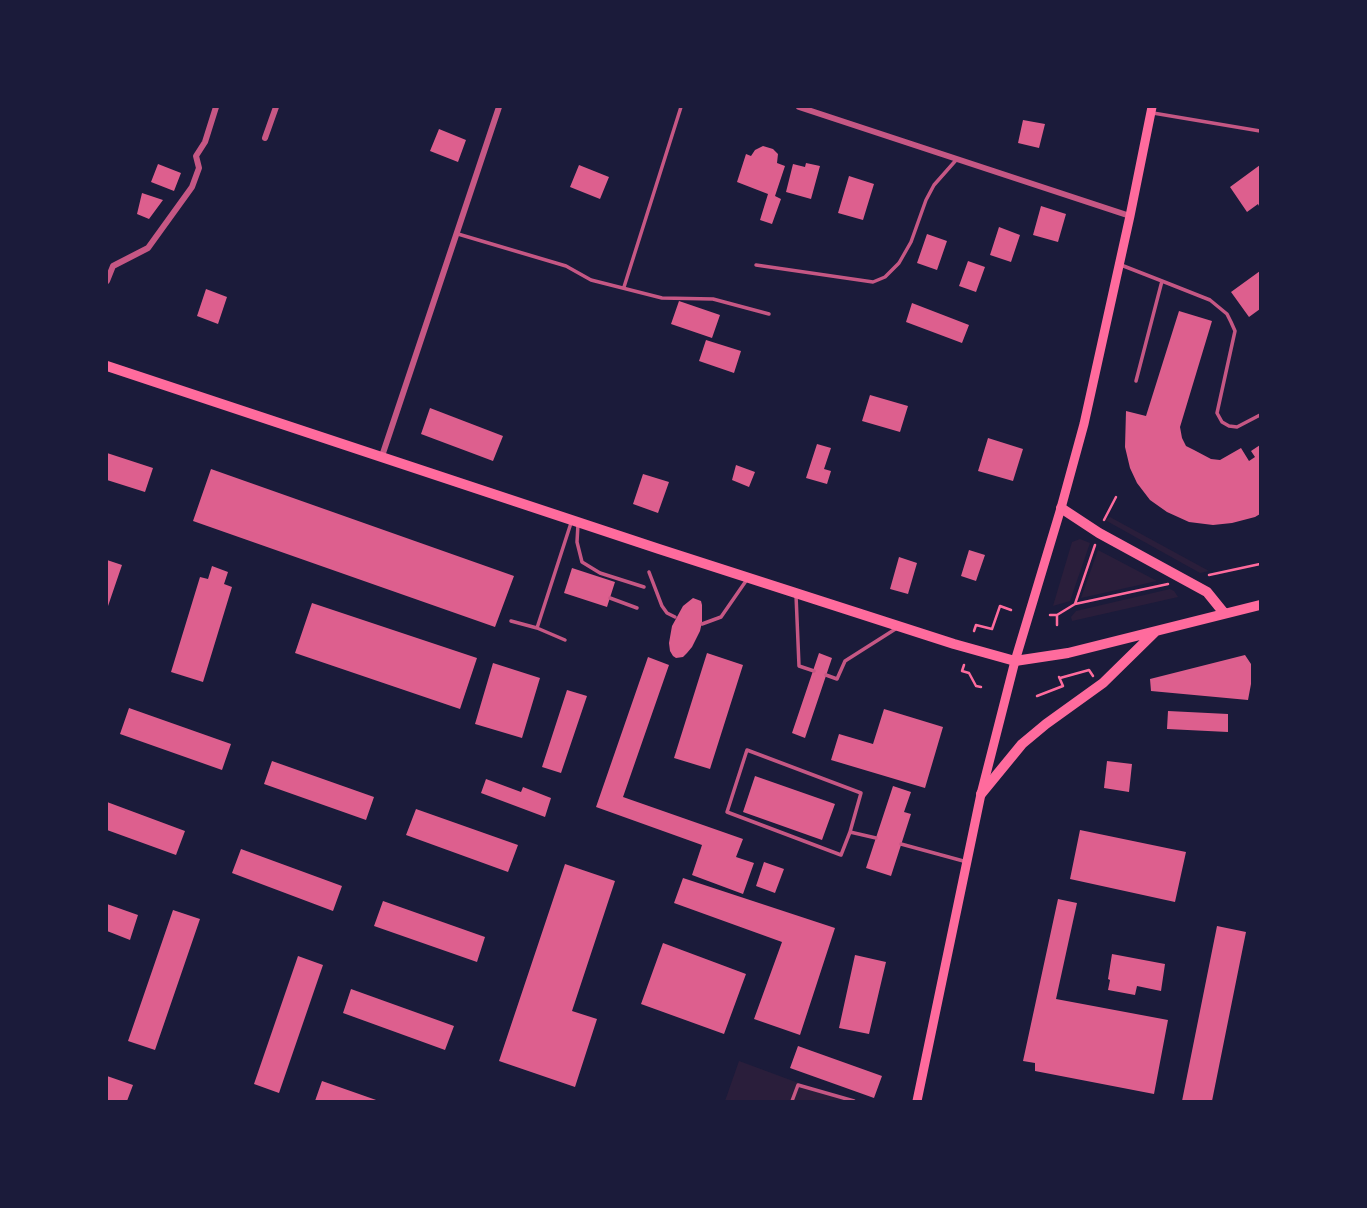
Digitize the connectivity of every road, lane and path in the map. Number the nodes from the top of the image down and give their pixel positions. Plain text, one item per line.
1 (216, 107) edge
2 (276, 107) edge
3 (499, 107) edge
4 (681, 107) edge
5 (799, 107) edge
6 (1152, 110) edge
7 (1260, 131) edge
8 (265, 138) dead end
9 (957, 158) junction
10 (1130, 216) junction
11 (457, 233) junction
12 (1120, 264) junction
13 (756, 265) dead end
14 (107, 281) edge
15 (1162, 281) junction
16 (624, 287) junction
17 (769, 314) dead end
18 (107, 366) edge
19 (1136, 381) dead end
20 (1260, 415) edge
21 (382, 456) junction
22 (1116, 497) dead end
23 (1061, 509) junction
24 (575, 521) junction
25 (1103, 524) dead end
26 (1095, 544) dead end
27 (1260, 564) edge
28 (593, 569) junction
29 (649, 572) dead end
30 (591, 574) dead end
31 (1209, 575) dead end
32 (749, 577) junction
33 (1170, 584) dead end
34 (644, 587) dead end
35 (796, 593) junction
36 (610, 598) dead end
37 (1075, 604) junction
38 (1260, 605) edge
39 (637, 608) dead end
40 (1011, 610) dead end
41 (1224, 613) junction
42 (1050, 615) dead end
43 (1057, 615) junction
44 (675, 617) dead end
45 (511, 621) dead end
46 (702, 624) dead end
47 (1057, 625) dead end
48 (900, 627) junction
49 (537, 628) junction
50 (1157, 630) junction
51 (974, 631) dead end
52 (565, 639) dead end
53 (1015, 661) junction
54 (964, 664) dead end
55 (814, 671) dead end
56 (826, 675) dead end
57 (1094, 677) dead end
58 (981, 687) dead end
59 (1037, 696) dead end
60 (981, 794) junction
61 (850, 832) junction
62 (876, 838) dead end
63 (901, 844) dead end
64 (967, 863) junction
65 (792, 1101) edge
66 (855, 1101) edge
67 (917, 1101) edge

1 - 14 street
2 - 8 street
3 - 11 street
4 - 16 lane
5 - 9 street
6 - 7 lane
6 - 10 main road
9 - 10 street
9 - 13 lane
10 - 12 main road
11 - 16 lane
11 - 21 street
12 - 15 lane
12 - 23 main road
15 - 19 lane
15 - 20 lane
16 - 17 lane
18 - 21 main road
21 - 24 main road
22 - 25 path
23 - 41 main road
23 - 53 main road
24 - 28 lane
24 - 32 main road
24 - 49 lane
26 - 37 path
27 - 31 path
28 - 30 lane
28 - 34 lane
29 - 44 lane
32 - 35 main road
32 - 46 lane
33 - 37 path
35 - 48 main road
35 - 55 lane
36 - 39 lane
37 - 43 path
38 - 41 main road
40 - 51 path
41 - 50 main road
42 - 43 path
43 - 47 path
45 - 49 lane
48 - 53 main road
48 - 56 lane
49 - 52 lane
50 - 53 main road
50 - 60 main road
53 - 60 main road
54 - 58 path
57 - 59 path
60 - 64 main road
61 - 61 lane
61 - 62 lane
63 - 64 lane
64 - 67 main road
65 - 66 lane

